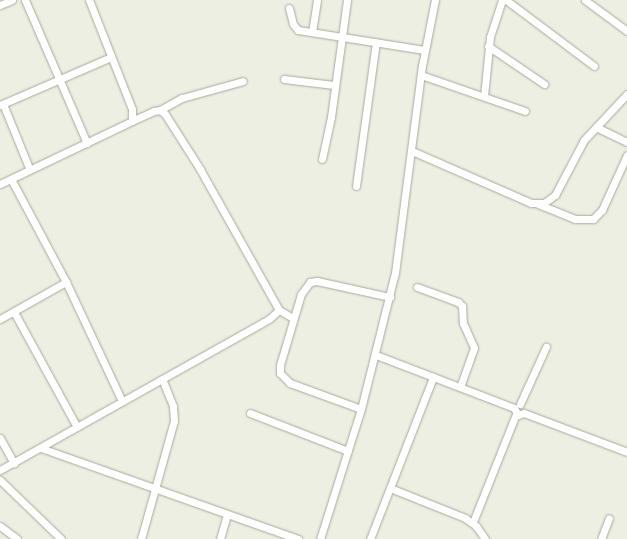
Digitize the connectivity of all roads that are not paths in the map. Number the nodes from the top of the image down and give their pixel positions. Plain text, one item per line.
1 (12, 0) edge
2 (25, 0) edge
3 (89, 0) edge
4 (317, 0) edge
5 (347, 0) edge
6 (436, 0) edge
7 (502, 0) edge
8 (506, 0) edge
9 (585, 0) edge
10 (0, 5) edge
11 (289, 8) dead end
12 (312, 32) junction
13 (627, 32) edge
14 (342, 36) junction
15 (376, 42) junction
16 (488, 46) junction
17 (424, 50) junction
18 (112, 57) junction
19 (594, 66) dead end
20 (421, 75) junction
21 (59, 79) junction
22 (284, 79) dead end
23 (243, 81) dead end
24 (544, 84) dead end
25 (334, 85) junction
26 (627, 94) edge
27 (484, 96) junction
28 (1, 104) edge
29 (160, 110) junction
30 (525, 111) dead end
31 (132, 121) junction
32 (596, 127) junction
33 (627, 142) edge
34 (86, 143) junction
35 (412, 151) junction
36 (627, 155) edge
37 (322, 159) dead end
38 (30, 170) junction
39 (11, 179) junction
40 (0, 184) edge
41 (356, 186) dead end
42 (537, 204) junction
43 (66, 282) junction
44 (417, 287) dead end
45 (390, 296) junction
46 (279, 310) junction
47 (14, 312) junction
48 (293, 318) junction
49 (0, 319) edge
50 (546, 347) dead end
51 (376, 355) junction
52 (433, 377) junction
53 (162, 379) junction
54 (460, 387) junction
55 (122, 401) junction
56 (520, 404) junction
57 (361, 409) junction
58 (515, 411) junction
59 (250, 413) dead end
60 (524, 413) junction
61 (77, 427) junction
62 (0, 438) edge
63 (41, 448) junction
64 (348, 451) junction
65 (627, 452) edge
66 (14, 463) junction
67 (0, 470) edge
68 (0, 480) edge
69 (390, 488) junction
70 (156, 489) junction
71 (227, 514) junction
72 (609, 518) dead end
73 (473, 522) junction
74 (0, 526) edge
75 (17, 539) edge
76 (61, 539) edge
77 (140, 539) edge
78 (220, 539) edge
79 (298, 539) edge
80 (320, 539) edge
81 (370, 539) edge
82 (485, 539) edge
83 (601, 539) edge

1 - 10 street
2 - 21 street
3 - 18 street
4 - 12 street
5 - 14 street
6 - 17 street
7 - 16 street
8 - 19 street
9 - 13 street
11 - 12 street
12 - 14 street
14 - 15 street
14 - 25 street
15 - 17 street
15 - 41 street
16 - 24 street
16 - 27 street
17 - 20 street
18 - 21 street
18 - 31 street
20 - 27 street
20 - 35 street
21 - 28 street
21 - 34 street
22 - 25 street
23 - 29 street
25 - 37 street
26 - 32 street
27 - 30 street
28 - 38 street
29 - 31 street
29 - 46 street
31 - 34 street
32 - 33 street
32 - 42 street
34 - 38 street
35 - 42 street
35 - 45 street
36 - 42 street
38 - 39 street
39 - 40 street
39 - 43 street
43 - 47 street
43 - 55 street
44 - 54 street
45 - 48 street
45 - 51 street
46 - 48 street
46 - 53 street
47 - 49 street
47 - 61 street
48 - 57 street
50 - 56 street
51 - 52 street
51 - 57 street
52 - 54 street
52 - 69 street
53 - 55 street
53 - 70 street
54 - 58 street
55 - 61 street
56 - 58 street
56 - 60 street
57 - 64 street
58 - 60 street
58 - 73 street
59 - 64 street
60 - 65 street
61 - 63 street
62 - 66 street
63 - 66 street
63 - 70 street
64 - 80 street
66 - 67 street
68 - 76 street
69 - 73 street
69 - 81 street
70 - 71 street
70 - 77 street
71 - 78 street
71 - 79 street
72 - 83 street
73 - 82 street
74 - 75 street

